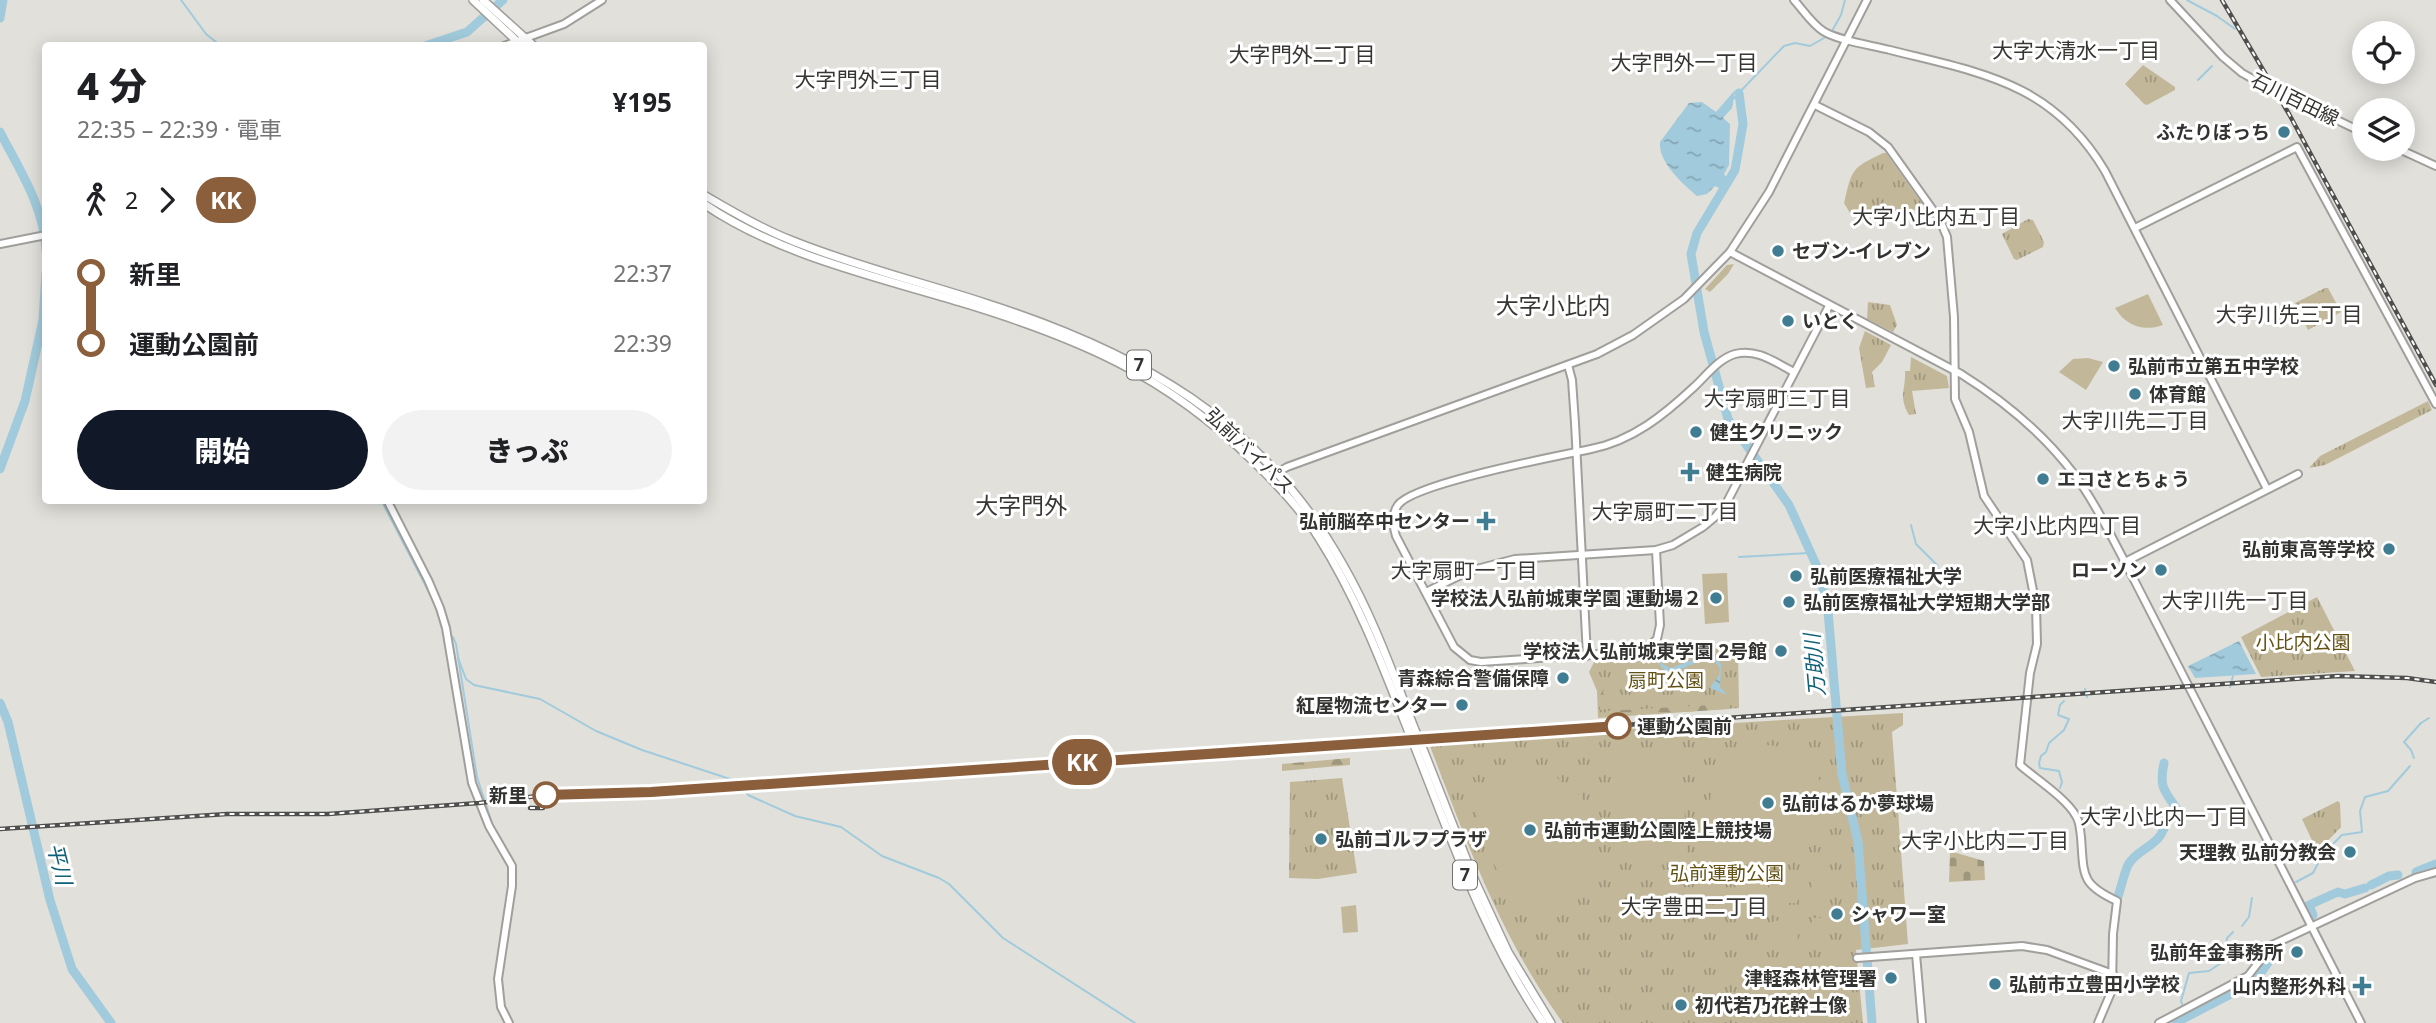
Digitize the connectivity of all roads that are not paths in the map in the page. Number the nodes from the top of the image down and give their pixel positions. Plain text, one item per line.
1 (473, 0) edge
2 (483, 0) edge
3 (602, 0) edge
4 (1794, 0) edge
5 (1867, 0) edge
6 (2170, 0) edge
7 (501, 22) junction
8 (1847, 39) junction
9 (522, 42) edge
10 (1815, 105) junction
11 (2352, 126) edge
12 (2415, 156) edge
13 (2436, 166) edge
14 (707, 197) edge
15 (707, 206) edge
16 (2135, 228) junction
17 (42, 236) edge
18 (0, 244) edge
19 (1730, 252) junction
20 (1829, 306) junction
21 (1568, 365) junction
22 (1955, 371) junction
23 (1794, 372) junction
24 (2436, 404) edge
25 (1576, 452) junction
26 (1273, 474) junction
27 (2298, 474) dead end
28 (2267, 489) junction
29 (389, 504) edge
30 (1656, 551) junction
31 (1582, 555) junction
32 (2125, 562) junction
33 (1426, 592) junction
34 (1587, 656) junction
35 (2436, 872) edge
36 (2310, 926) junction
37 (1916, 954) junction
38 (1859, 958) dead end
39 (2113, 974) junction
40 (1531, 998) junction
41 (509, 1023) edge
42 (1542, 1023) edge
43 (1551, 1023) edge
44 (1557, 1023) edge
45 (1922, 1023) edge
46 (2098, 1023) edge
47 (2159, 1023) edge
48 (2361, 1023) edge

1 - 7 highway
2 - 7 highway
3 - 9 street
4 - 8 street
5 - 8 street
6 - 11 street, 石川百田線, bridge
7 - 9 highway
8 - 10 street
8 - 16 street
10 - 19 street
10 - 22 street
12 - 13 street
14 - 26 highway, 弘前バイパス / 7
15 - 26 highway, 弘前バイパス / 7
16 - 24 street
16 - 28 street
17 - 18 street
19 - 20 street
19 - 21 street
20 - 22 street
20 - 23 street
21 - 25 street
21 - 26 street
22 - 32 street
22 - 39 street
23 - 25 street
23 - 30 street
25 - 31 street
25 - 33 street
26 - 40 highway, 弘前バイパス / 7, bridge
27 - 28 street
28 - 32 street
29 - 41 street
30 - 31 street
30 - 34 street
31 - 33 street
31 - 34 street
32 - 36 street
33 - 34 street
35 - 36 street
36 - 47 street
36 - 48 street
37 - 38 street
37 - 39 street
37 - 45 street
39 - 46 street
40 - 42 highway, 7
40 - 43 highway, 弘前バイパス / 7
40 - 44 highway, 7

